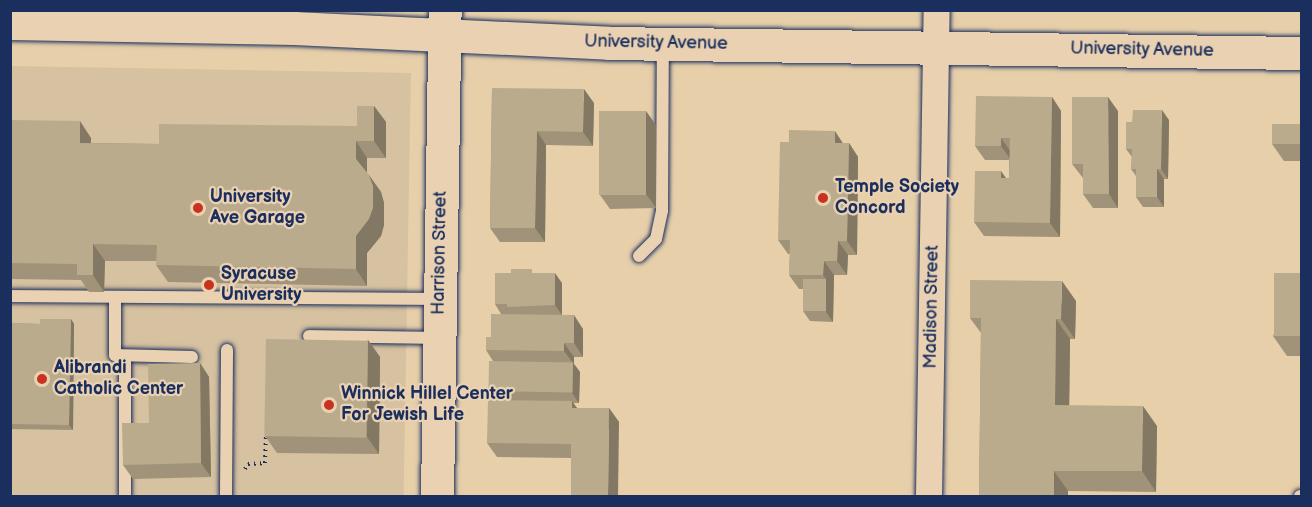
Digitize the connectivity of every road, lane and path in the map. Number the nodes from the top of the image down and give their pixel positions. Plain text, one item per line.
1 (937, 10) edge
2 (445, 22) edge
3 (10, 24) edge
4 (663, 43) junction
5 (937, 47) junction
6 (1302, 53) edge
7 (639, 256) dead end
8 (10, 296) edge
9 (115, 297) junction
10 (439, 299) junction
11 (309, 336) dead end
12 (438, 338) junction
13 (227, 350) dead end
14 (125, 356) junction
15 (192, 357) dead end
16 (266, 426) edge
17 (244, 480) dead end
18 (125, 496) edge
19 (226, 496) edge
20 (436, 496) edge
21 (929, 496) edge

1 - 5 street, Madison Street
2 - 3 street, University Avenue
2 - 4 street, University Avenue
2 - 10 street, Harrison Street
4 - 5 street, University Avenue
4 - 7 lane
5 - 6 street, University Avenue
5 - 21 street, Madison Street
8 - 9 lane
9 - 10 lane
9 - 14 lane
10 - 12 street, Harrison Street
11 - 12 lane
12 - 20 street, Harrison Street
13 - 19 lane
14 - 15 lane
14 - 18 lane
16 - 17 path

